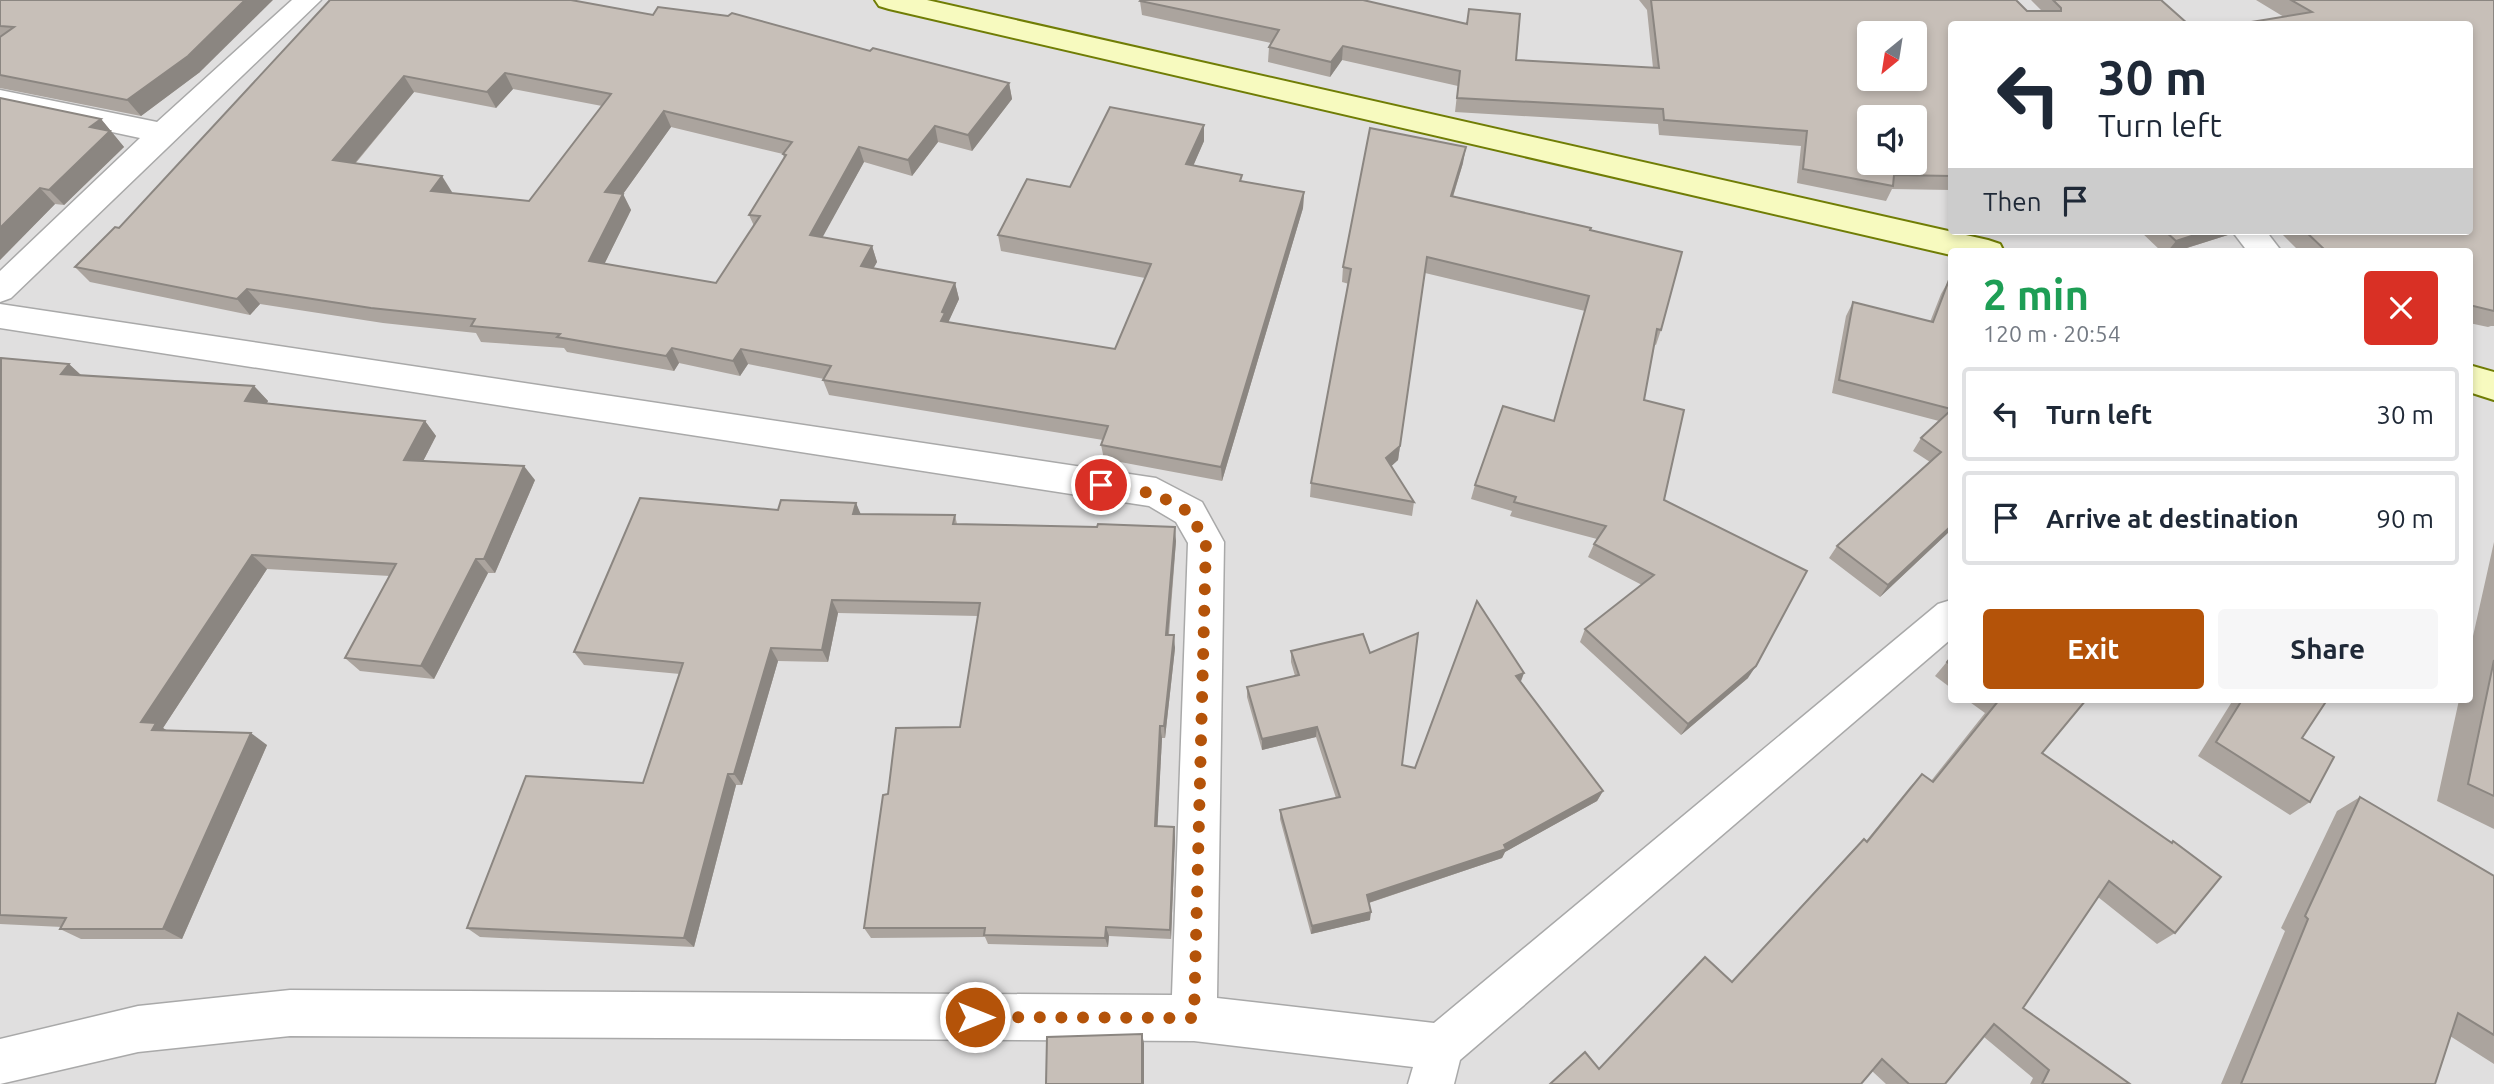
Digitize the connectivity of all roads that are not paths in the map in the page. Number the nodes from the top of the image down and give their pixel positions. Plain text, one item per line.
1 (308, 0) edge
2 (889, 0) edge
3 (0, 100) edge
4 (163, 133) junction
5 (1971, 248) edge
6 (0, 290) edge
7 (0, 316) edge
8 (2473, 379) edge
9 (2494, 386) edge
10 (1948, 619) edge
11 (1194, 1018) junction
12 (0, 1062) edge
13 (1436, 1066) edge

1 - 4 street
2 - 5 main road
3 - 4 street
4 - 6 street
7 - 11 street
8 - 9 main road
10 - 13 street
11 - 12 street
11 - 13 street

